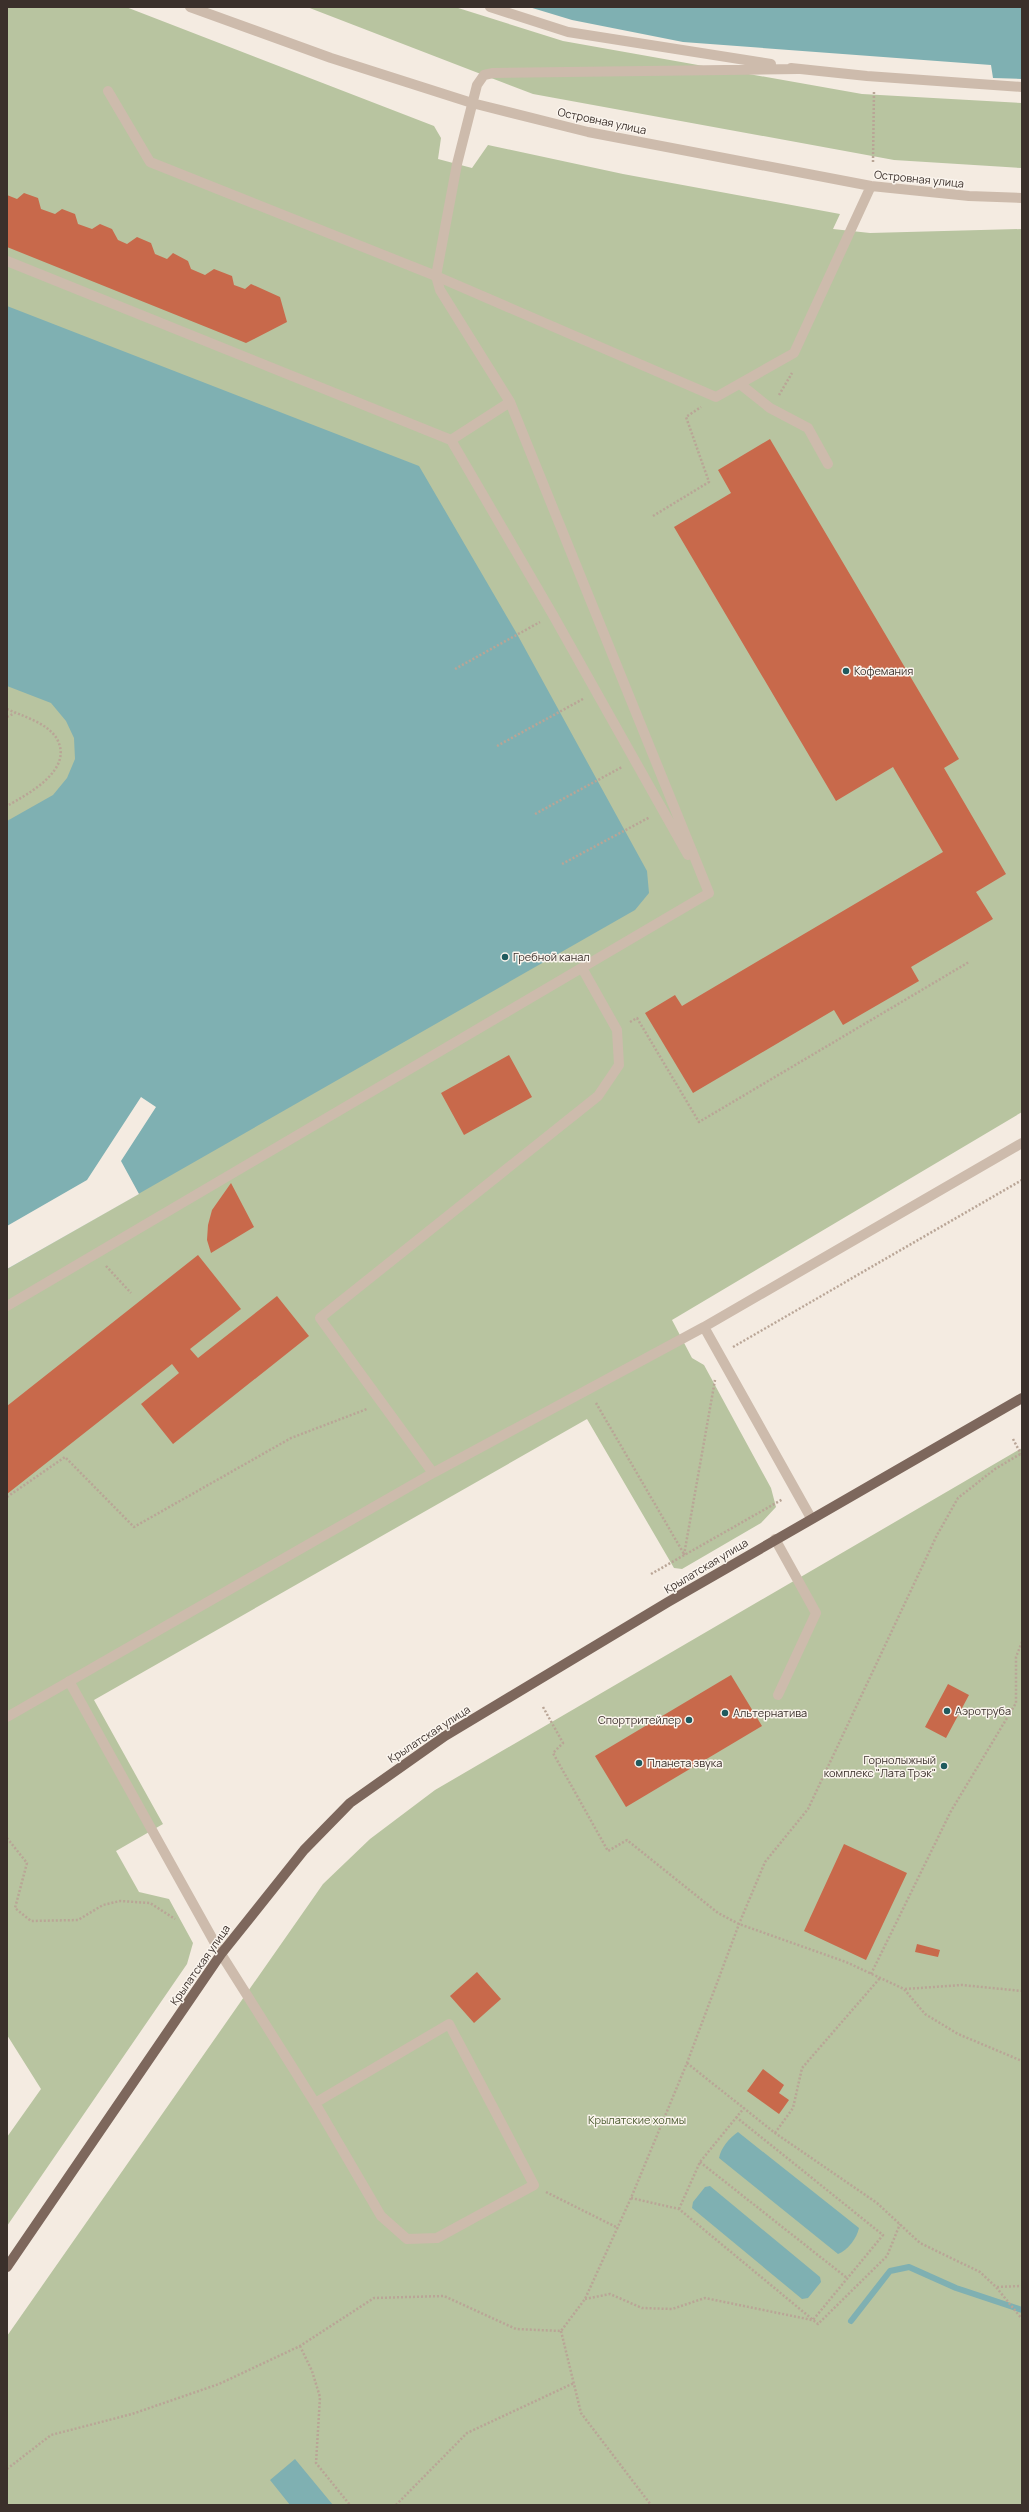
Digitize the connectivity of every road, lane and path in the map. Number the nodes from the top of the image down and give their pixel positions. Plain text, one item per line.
1 (190, 7) edge
2 (490, 7) edge
3 (798, 69) junction
4 (875, 76) junction
5 (1022, 87) edge
6 (108, 91) dead end
7 (472, 103) junction
8 (874, 162) dead end
9 (871, 186) junction
10 (1022, 198) edge
11 (7, 261) edge
12 (436, 276) junction
13 (740, 384) junction
14 (716, 397) junction
15 (510, 402) junction
16 (451, 440) junction
17 (828, 464) dead end
18 (653, 516) dead end
19 (553, 614) junction
20 (455, 669) dead end
21 (596, 692) junction
22 (7, 709) edge
23 (15, 713) junction
24 (7, 717) edge
25 (497, 746) dead end
26 (634, 760) junction
27 (7, 806) edge
28 (662, 810) junction
29 (535, 814) dead end
30 (562, 864) dead end
31 (709, 894) junction
32 (969, 962) dead end
33 (582, 968) junction
34 (637, 1018) dead end
35 (1022, 1143) edge
36 (1022, 1180) edge
37 (95, 1253) junction
38 (131, 1293) dead end
39 (7, 1306) edge
40 (704, 1327) junction
41 (720, 1355) junction
42 (589, 1390) junction
43 (1022, 1398) edge
44 (382, 1403) junction
45 (1013, 1439) dead end
46 (1022, 1454) edge
47 (433, 1473) junction
48 (797, 1491) junction
49 (7, 1497) edge
50 (811, 1518) junction
51 (775, 1539) junction
52 (684, 1555) junction
53 (651, 1574) dead end
54 (1022, 1642) edge
55 (69, 1681) junction
56 (778, 1695) dead end
57 (543, 1707) dead end
58 (7, 1717) edge
59 (7, 1838) edge
60 (175, 1920) dead end
61 (739, 1924) junction
62 (221, 1954) junction
63 (871, 1974) junction
64 (880, 1978) junction
65 (904, 1989) junction
66 (1022, 1991) edge
67 (1022, 2061) edge
68 (686, 2063) junction
69 (315, 2103) junction
70 (744, 2108) junction
71 (736, 2117) junction
72 (774, 2133) junction
73 (700, 2162) junction
74 (534, 2185) junction
75 (631, 2198) junction
76 (679, 2209) junction
77 (900, 2224) junction
78 (618, 2228) junction
79 (7, 2267) edge
80 (847, 2278) junction
81 (1022, 2286) edge
82 (996, 2287) junction
83 (585, 2299) junction
84 (813, 2320) junction
85 (1022, 2320) edge
86 (561, 2331) junction
87 (300, 2346) junction
88 (574, 2383) junction
89 (7, 2469) edge
90 (350, 2505) edge
91 (396, 2505) edge
92 (651, 2505) edge

1 - 7 street, Островная улица
2 - 3 street
3 - 4 street
3 - 7 street
4 - 5 street
4 - 8 path
6 - 12 street
7 - 9 street, Островная улица
7 - 12 street
9 - 10 street, Островная улица
9 - 13 street
11 - 16 street
12 - 14 street
12 - 15 street
13 - 14 street
13 - 17 street
14 - 18 path
15 - 16 street
15 - 31 street
16 - 19 street
19 - 20 path
19 - 21 street
21 - 25 path
21 - 26 street
22 - 23 path
23 - 24 path
23 - 27 path
26 - 28 street
26 - 29 path
28 - 30 path
28 - 31 street
31 - 33 street
32 - 34 path
33 - 37 street
33 - 44 street
35 - 40 street
36 - 41 path
37 - 38 path
37 - 39 street
40 - 41 street
40 - 42 street
41 - 48 street
41 - 52 path
42 - 47 street
42 - 52 path
43 - 50 main road, Крылатская улица
44 - 47 street
44 - 49 path
45 - 46 path
46 - 61 path
47 - 55 street
48 - 50 street
48 - 52 path
50 - 51 main road, Крылатская улица
51 - 56 street
51 - 62 main road, Крылатская улица
52 - 53 path
54 - 63 path
55 - 58 street
55 - 62 street
57 - 61 path
59 - 60 path
61 - 63 path
61 - 68 path
62 - 69 street
62 - 79 main road, Крылатская улица
63 - 64 path
64 - 65 path
64 - 72 path
65 - 66 path
65 - 67 path
68 - 70 path
68 - 75 path
69 - 74 street
69 - 74 street
70 - 71 path
70 - 72 path
71 - 73 path
71 - 80 path
72 - 77 path
73 - 76 path
73 - 80 path
74 - 78 path
75 - 76 path
75 - 78 path
76 - 84 path
77 - 82 path
77 - 84 path
78 - 83 path
80 - 84 path
81 - 82 path
82 - 85 path
83 - 84 path
83 - 86 path
86 - 87 path
86 - 88 path
87 - 89 path
87 - 90 path
88 - 91 path
88 - 92 path

